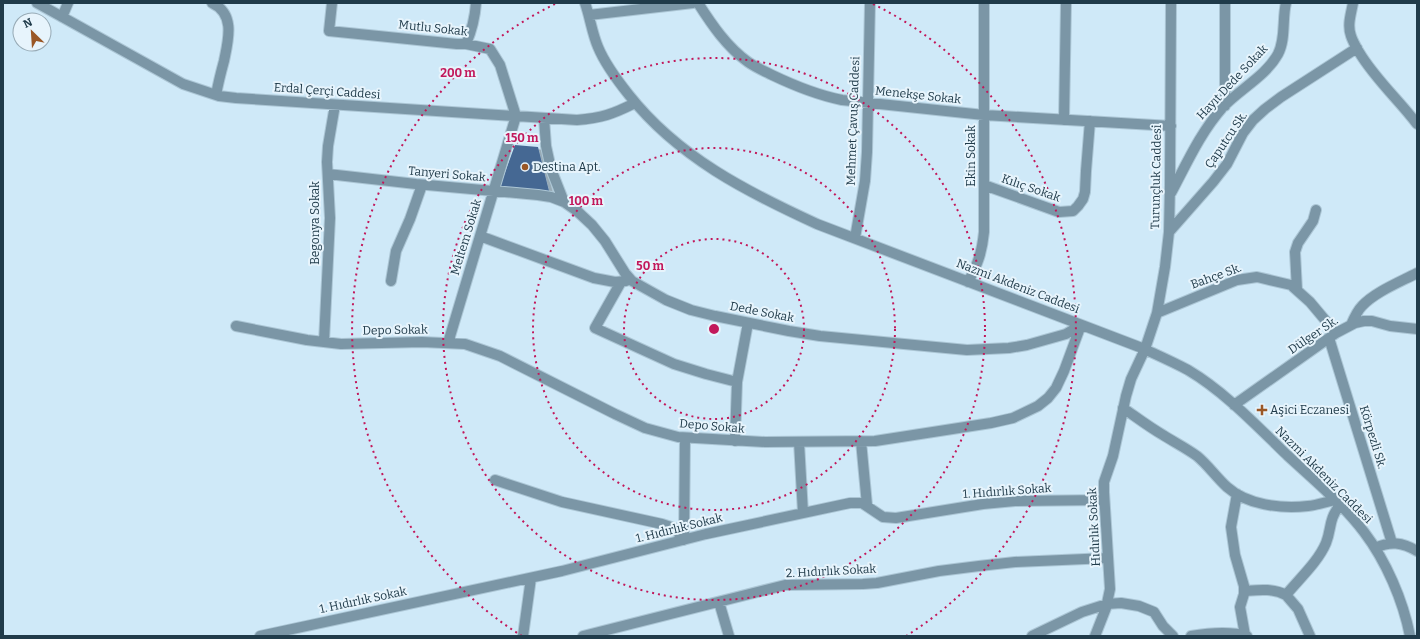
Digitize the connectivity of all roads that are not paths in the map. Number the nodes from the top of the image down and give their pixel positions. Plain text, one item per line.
1 (37, 3) edge
2 (68, 3) edge
3 (212, 3) edge
4 (332, 3) edge
5 (476, 3) edge
6 (585, 3) edge
7 (693, 3) edge
8 (698, 3) edge
9 (870, 3) edge
10 (984, 3) edge
11 (1066, 3) edge
12 (1171, 3) edge
13 (1225, 3) edge
14 (1286, 3) edge
15 (1353, 3) edge
16 (589, 15) junction
17 (62, 17) junction
18 (466, 44) junction
19 (1357, 48) junction
20 (216, 95) junction
21 (635, 103) junction
22 (868, 103) junction
23 (335, 105) junction
24 (1225, 106) junction
25 (984, 115) junction
26 (516, 116) junction
27 (544, 118) junction
28 (1415, 119) edge
29 (1064, 120) junction
30 (1090, 121) junction
31 (1171, 126) junction
32 (328, 174) junction
33 (422, 185) junction
34 (984, 185) junction
35 (494, 191) junction
36 (1170, 195) junction
37 (564, 202) junction
38 (1316, 210) dead end
39 (1168, 232) junction
40 (480, 236) junction
41 (855, 238) junction
42 (1417, 274) edge
43 (391, 281) dead end
44 (632, 281) junction
45 (621, 282) junction
46 (968, 282) junction
47 (1297, 290) junction
48 (1158, 312) junction
49 (748, 323) junction
50 (1081, 324) junction
51 (1351, 325) junction
52 (236, 326) dead end
53 (1417, 329) edge
54 (1333, 335) junction
55 (324, 342) junction
56 (448, 343) junction
57 (1145, 349) junction
58 (736, 382) junction
59 (1234, 405) junction
60 (1123, 408) junction
61 (685, 438) junction
62 (735, 441) junction
63 (861, 441) junction
64 (799, 442) junction
65 (495, 480) dead end
66 (1237, 494) junction
67 (1104, 500) junction
68 (1337, 503) junction
69 (867, 505) junction
70 (803, 513) junction
71 (684, 540) junction
72 (1392, 543) junction
73 (1375, 548) junction
74 (1417, 551) edge
75 (1108, 558) junction
76 (531, 578) junction
77 (1244, 591) junction
78 (1286, 595) junction
79 (719, 602) junction
80 (1107, 604) junction
81 (589, 635) edge
82 (260, 636) edge
83 (523, 636) edge
84 (729, 636) edge
85 (1032, 636) edge
86 (1095, 636) edge
87 (1173, 636) edge
88 (1191, 636) edge
89 (1246, 636) edge
90 (1310, 636) edge
91 (1410, 636) edge

1 - 17 street, Erdal Çerçi Caddesi
2 - 17 street
3 - 20 street
4 - 18 street, Mutlu Sokak
5 - 18 street
6 - 16 street, Nazmi Akdeniz Caddesi
7 - 16 street
8 - 22 street, Menekşe Sokak
9 - 22 street, Mehmet Çavuş Caddesi
10 - 25 street, Ekin Sokak
11 - 29 street
12 - 31 street, Turunçluk Caddesi
13 - 24 street
14 - 24 street, Hayıt Dede Sokak
15 - 19 street
16 - 21 street, Nazmi Akdeniz Caddesi
17 - 20 street, Erdal Çerçi Caddesi
18 - 26 street, Mutlu Sokak
19 - 28 street
19 - 39 street, Çaputcu Sk.
20 - 23 street, Erdal Çerçi Caddesi
21 - 27 street, Erdal Çerçi Caddesi
21 - 41 street, Nazmi Akdeniz Caddesi
22 - 25 street, Menekşe Sokak
22 - 41 street, Mehmet Çavuş Caddesi
23 - 26 street, Erdal Çerçi Caddesi
23 - 32 street, Begonya Sokak
24 - 36 street, Hayıt Dede Sokak
25 - 29 street, Menekşe Sokak
25 - 34 street, Ekin Sokak
26 - 27 street, Erdal Çerçi Caddesi
26 - 35 street, Meltem Sokak
27 - 37 street, Dede Sokak
29 - 30 street, Menekşe Sokak
30 - 31 street, Menekşe Sokak
30 - 34 street, Kılıç Sokak
31 - 36 street, Turunçluk Caddesi
32 - 33 street, Tanyeri Sokak
32 - 55 street, Begonya Sokak
33 - 35 street, Tanyeri Sokak
33 - 43 street
34 - 46 street, Ekin Sokak
35 - 37 street, Tanyeri Sokak
35 - 40 street, Meltem Sokak
36 - 39 street, Turunçluk Caddesi
37 - 44 street, Dede Sokak
38 - 47 street
39 - 48 street, Turunçluk Caddesi
40 - 45 street
40 - 56 street, Meltem Sokak
41 - 46 street, Nazmi Akdeniz Caddesi
42 - 51 street
44 - 45 street
44 - 49 street, Dede Sokak
45 - 58 street
46 - 50 street, Nazmi Akdeniz Caddesi
47 - 48 street, Bahçe Sk.
47 - 54 street, Bahçe Sk.
48 - 57 street, Turunçluk Caddesi
49 - 50 street, Dede Sokak
49 - 58 street
50 - 57 street, Nazmi Akdeniz Caddesi
50 - 63 street, Depo Sokak
51 - 53 street, Dülger Sk.
51 - 54 street, Dülger Sk.
52 - 55 street, Depo Sokak
54 - 59 street, Dülger Sk.
54 - 72 street, Körpezli Sk.
55 - 56 street, Depo Sokak
56 - 61 street, Depo Sokak
57 - 59 street, Nazmi Akdeniz Caddesi
57 - 60 street, Hıdırlık Sokak
58 - 62 street
59 - 68 street, Nazmi Akdeniz Caddesi
60 - 66 street
60 - 67 street, Hıdırlık Sokak
61 - 62 street, Depo Sokak
61 - 71 street
62 - 64 street, Depo Sokak
63 - 64 street, Depo Sokak
63 - 69 street
64 - 70 street
65 - 71 street
66 - 68 street
66 - 77 street
67 - 69 street, 1. Hıdırlık Sokak
67 - 75 street, Hıdırlık Sokak
68 - 73 street, Nazmi Akdeniz Caddesi
68 - 78 street
69 - 70 street, 1. Hıdırlık Sokak
70 - 71 street, 1. Hıdırlık Sokak
71 - 76 street, 1. Hıdırlık Sokak
72 - 73 street
72 - 74 street
73 - 91 street, Nazmi Akdeniz Caddesi
75 - 79 street, 2. Hıdırlık Sokak
75 - 80 street, Hıdırlık Sokak
76 - 82 street, 1. Hıdırlık Sokak
76 - 83 street
77 - 78 street
77 - 89 street
78 - 90 street
79 - 81 street, 2. Hıdırlık Sokak
79 - 84 street
80 - 85 street
80 - 86 street, Hıdırlık Sokak
80 - 87 street
88 - 89 street

